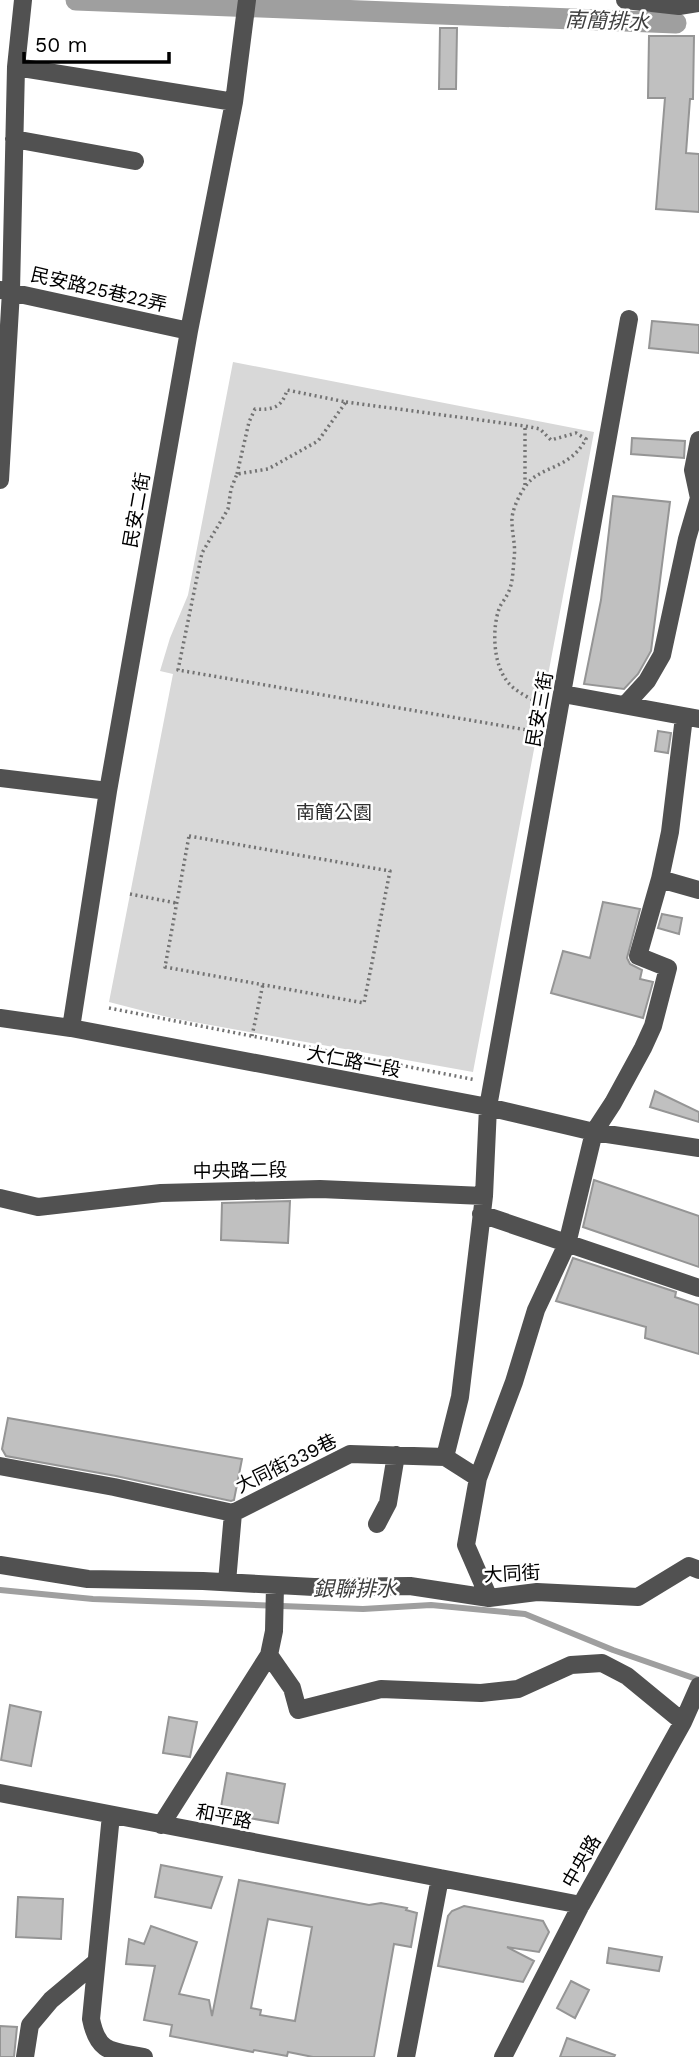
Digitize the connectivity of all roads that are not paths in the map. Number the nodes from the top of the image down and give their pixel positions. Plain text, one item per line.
1 (23, 0) edge
2 (247, 0) edge
3 (625, 0) edge
4 (699, 3) edge
5 (699, 20) edge
6 (16, 67) junction
7 (234, 102) junction
8 (14, 139) junction
9 (135, 161) dead end
10 (5, 291) edge
11 (629, 319) dead end
12 (189, 331) junction
13 (2, 414) edge
14 (699, 440) edge
15 (0, 480) edge
16 (558, 701) junction
17 (626, 704) junction
18 (692, 718) edge
19 (0, 778) edge
20 (108, 791) junction
21 (660, 879) junction
22 (699, 890) edge
23 (0, 1018) edge
24 (71, 1028) junction
25 (488, 1107) junction
26 (594, 1132) junction
27 (699, 1148) edge
28 (0, 1198) edge
29 (482, 1205) junction
30 (567, 1244) junction
31 (699, 1288) edge
32 (396, 1455) junction
33 (445, 1457) junction
34 (0, 1466) edge
35 (478, 1478) junction
36 (233, 1513) junction
37 (377, 1524) dead end
38 (0, 1565) edge
39 (699, 1570) edge
40 (227, 1582) junction
41 (275, 1586) junction
42 (489, 1598) junction
43 (269, 1655) junction
44 (699, 1687) edge
45 (683, 1722) junction
46 (0, 1793) edge
47 (111, 1815) junction
48 (161, 1825) junction
49 (440, 1878) junction
50 (581, 1905) junction
51 (95, 1963) junction
52 (25, 2057) edge
53 (144, 2057) edge
54 (406, 2057) edge
55 (503, 2057) edge

1 - 6 street
2 - 7 street, 民安二街
3 - 4 street
4 - 5 street
6 - 7 street
6 - 8 street
7 - 12 street, 民安二街
8 - 9 street
8 - 10 street
10 - 12 street, 民安路25巷22弄
10 - 13 street
11 - 16 street, 民安三街
12 - 20 street, 民安二街
13 - 15 street
14 - 17 street
16 - 17 street
16 - 25 street, 民安三街
17 - 18 street
18 - 21 street
19 - 20 street
20 - 24 street, 民安二街
21 - 22 street
21 - 26 street
23 - 24 street, 大仁路一段
24 - 25 street, 大仁路一段
25 - 26 street, 大仁路一段
25 - 29 street
26 - 27 street, 大仁路一段
26 - 30 street
28 - 29 street, 中央路二段
29 - 30 street, 中央路二段
29 - 33 street
30 - 31 street, 中央路二段
30 - 35 street
32 - 33 street, 大同街339巷
32 - 36 street, 大同街339巷
32 - 37 street
33 - 35 street
34 - 36 street
35 - 42 street
36 - 40 street
38 - 40 street, 大同街
39 - 42 street, 大同街
40 - 41 street, 大同街
41 - 42 street, 大同街
41 - 43 street
43 - 45 street
43 - 48 street
44 - 45 street, 中央路
45 - 50 street, 中央路
46 - 47 street, 和平路
47 - 48 street, 和平路
47 - 51 street
48 - 49 street, 和平路
49 - 50 street, 和平路
49 - 54 street
50 - 55 street, 中央路
51 - 52 street
51 - 53 street

